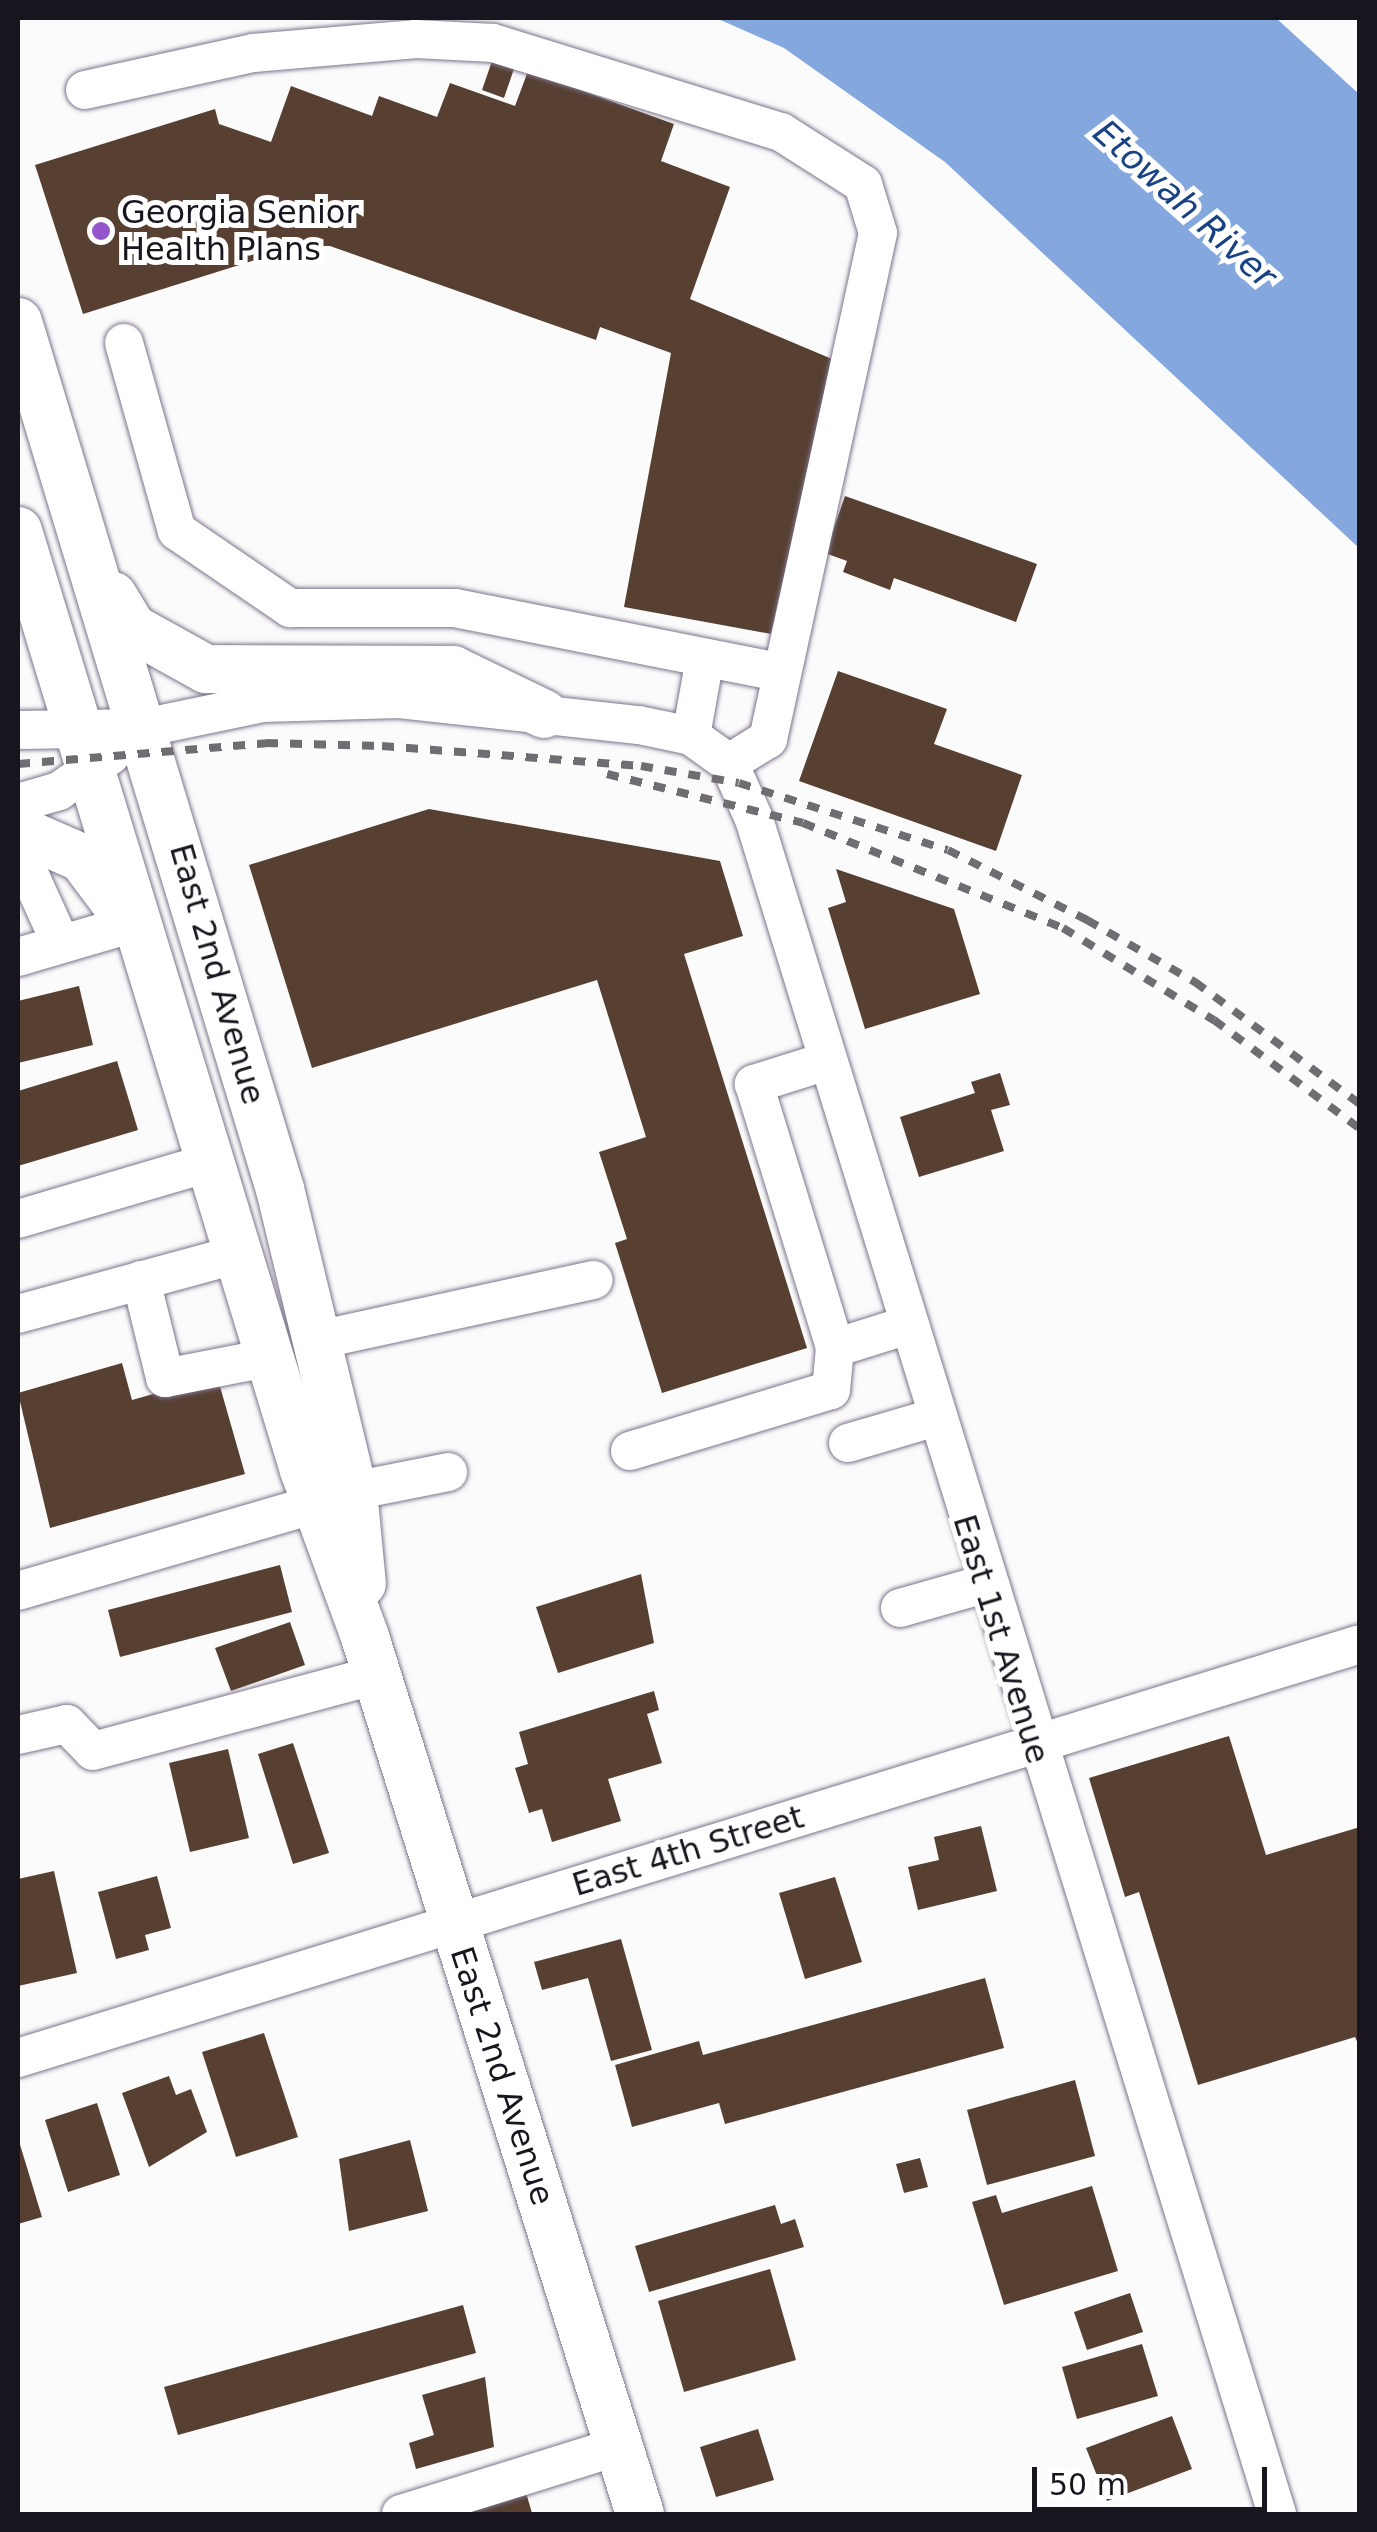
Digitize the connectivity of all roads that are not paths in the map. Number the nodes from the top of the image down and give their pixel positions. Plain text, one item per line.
1 (85, 90) dead end
2 (18, 322) edge
3 (124, 343) dead end
4 (18, 531) edge
5 (97, 569) junction
6 (704, 658) junction
7 (782, 672) junction
8 (544, 714) junction
9 (143, 728) junction
10 (18, 730) edge
11 (690, 736) junction
12 (87, 748) junction
13 (729, 764) junction
14 (18, 802) edge
15 (18, 830) edge
16 (18, 876) edge
17 (139, 936) junction
18 (61, 944) junction
19 (18, 957) edge
20 (826, 1061) junction
21 (215, 1160) junction
22 (18, 1219) edge
23 (243, 1253) junction
24 (140, 1280) junction
25 (594, 1280) dead end
26 (18, 1314) edge
27 (905, 1326) junction
28 (318, 1340) junction
29 (835, 1348) junction
30 (272, 1357) junction
31 (933, 1418) junction
32 (848, 1444) dead end
33 (630, 1451) dead end
34 (448, 1472) dead end
35 (335, 1497) junction
36 (984, 1584) junction
37 (18, 1591) edge
38 (900, 1608) dead end
39 (1360, 1644) edge
40 (371, 1656) junction
41 (18, 1735) edge
42 (1034, 1746) junction
43 (452, 1922) junction
44 (18, 2058) edge
45 (619, 2446) junction
46 (401, 2514) edge
47 (640, 2514) edge
48 (1277, 2514) edge

1 - 7 street
2 - 5 main road, East 2nd Avenue
3 - 6 street
4 - 12 main road, East 2nd Avenue
5 - 8 main road
5 - 9 main road, East 2nd Avenue
6 - 7 street
6 - 11 street
7 - 13 street
8 - 9 street
8 - 11 street
9 - 12 street
9 - 28 main road, East 2nd Avenue
10 - 12 street
11 - 13 street
12 - 14 street
12 - 17 main road, East 2nd Avenue
13 - 20 street, East 1st Avenue
15 - 17 main road
16 - 18 street
17 - 18 street
17 - 21 main road, East 2nd Avenue
18 - 19 street
20 - 27 street, East 1st Avenue
20 - 29 street
21 - 22 street
21 - 23 main road, East 2nd Avenue
23 - 24 street
23 - 30 main road, East 2nd Avenue
24 - 26 street
24 - 30 street
25 - 28 street
27 - 29 street
27 - 31 street, East 1st Avenue
28 - 35 main road, East 2nd Avenue
29 - 33 street
30 - 35 main road, East 2nd Avenue
31 - 32 street
31 - 36 street, East 1st Avenue
34 - 35 street
35 - 37 street
35 - 40 main road, East 2nd Avenue
36 - 38 street
36 - 42 street, East 1st Avenue
39 - 42 street, East 4th Street
40 - 41 street
40 - 43 main road, East 2nd Avenue
42 - 43 street, East 4th Street
42 - 48 street, East 1st Avenue
43 - 44 street, East 4th Street
43 - 45 main road, East 2nd Avenue
45 - 46 street
45 - 47 main road, East 2nd Avenue

